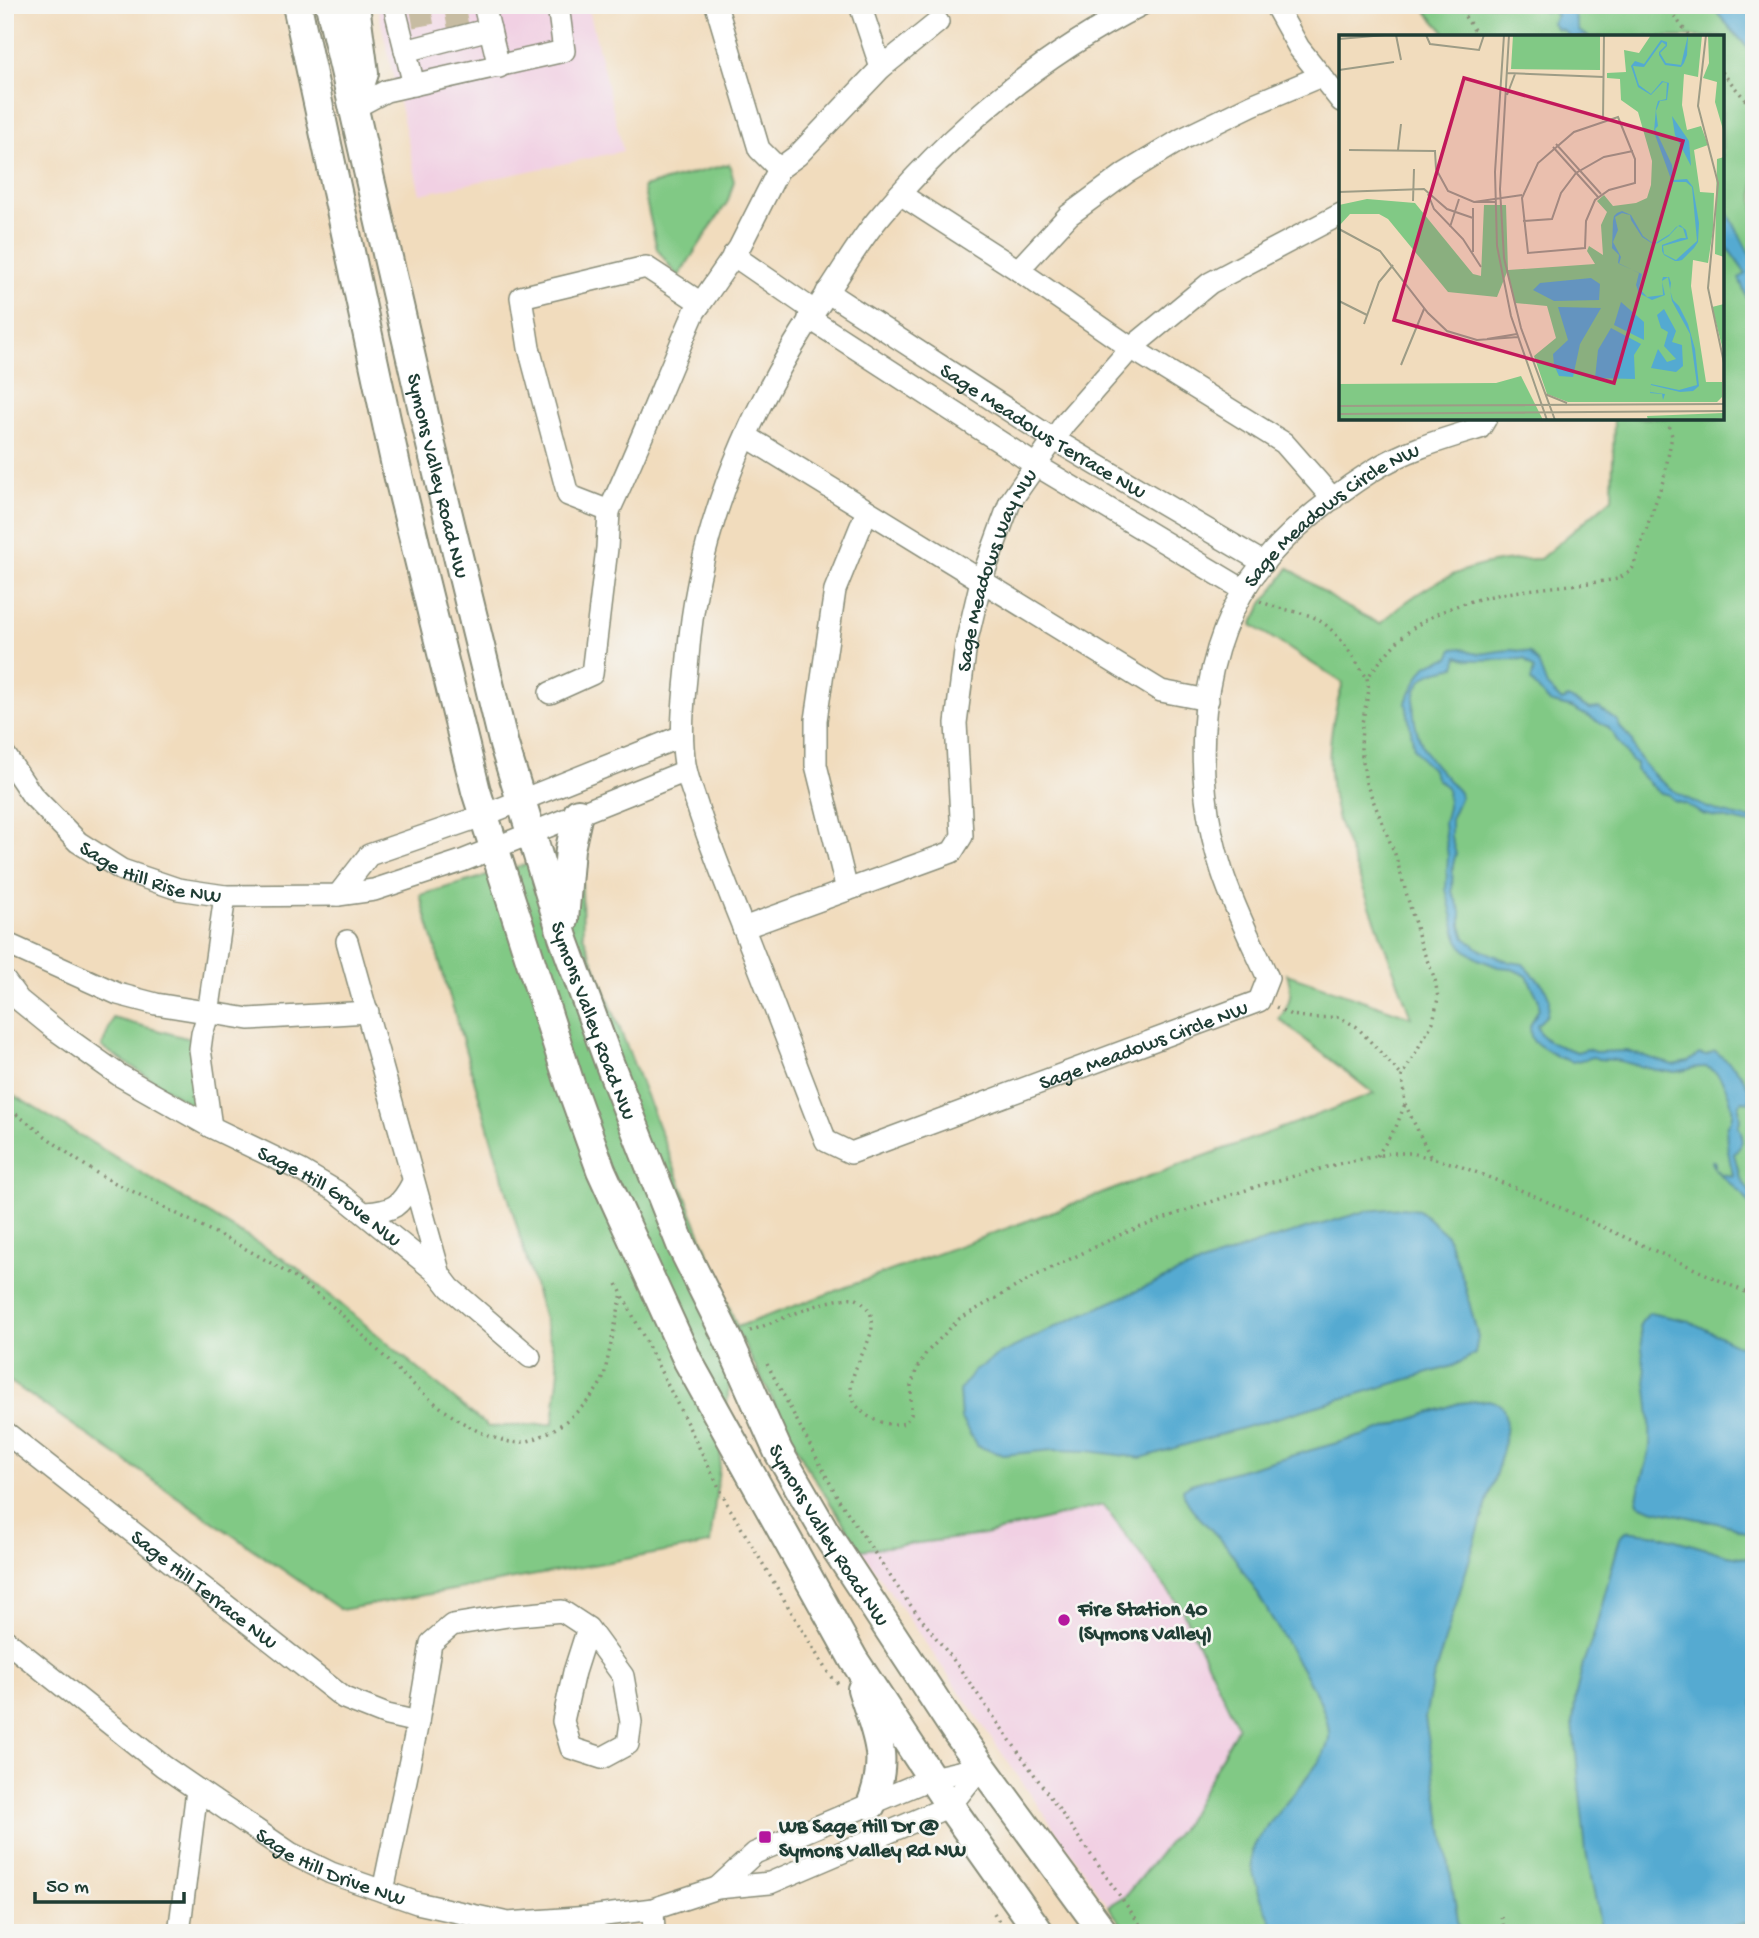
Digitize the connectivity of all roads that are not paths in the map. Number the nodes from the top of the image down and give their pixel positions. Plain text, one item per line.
1 (297, 5) edge
2 (330, 5) edge
3 (355, 5) edge
4 (394, 5) edge
5 (484, 5) edge
6 (558, 5) edge
7 (716, 5) edge
8 (860, 5) edge
9 (1275, 5) edge
10 (1129, 8) edge
11 (938, 22) dead end
12 (489, 29) junction
13 (405, 51) junction
14 (499, 67) junction
15 (881, 68) junction
16 (1321, 76) junction
17 (414, 85) junction
18 (1339, 98) edge
19 (354, 108) junction
20 (779, 169) junction
21 (900, 194) junction
22 (1339, 215) edge
23 (733, 255) junction
24 (1018, 270) junction
25 (827, 292) junction
26 (701, 303) junction
27 (812, 314) junction
28 (1131, 348) junction
29 (1485, 420) edge
30 (746, 436) junction
31 (1053, 439) junction
32 (1034, 464) junction
33 (1333, 499) junction
34 (608, 511) junction
35 (867, 511) junction
36 (1264, 562) junction
37 (981, 581) junction
38 (1244, 590) junction
39 (550, 693) dead end
40 (1208, 700) junction
41 (682, 736) junction
42 (5, 755) edge
43 (686, 771) junction
44 (520, 800) junction
45 (578, 813) junction
46 (482, 816) junction
47 (531, 834) junction
48 (492, 849) junction
49 (847, 890) junction
50 (338, 895) junction
51 (225, 896) junction
52 (743, 928) junction
53 (563, 937) junction
54 (347, 941) dead end
55 (5, 943) edge
56 (5, 981) edge
57 (368, 1012) junction
58 (208, 1014) junction
59 (211, 1127) junction
60 (414, 1182) junction
61 (366, 1213) junction
62 (440, 1275) junction
63 (530, 1357) dead end
64 (5, 1432) edge
65 (588, 1628) junction
66 (5, 1640) edge
67 (853, 1660) junction
68 (418, 1722) junction
69 (981, 1767) junction
70 (932, 1778) junction
71 (197, 1790) junction
72 (871, 1805) junction
73 (950, 1806) junction
74 (717, 1888) junction
75 (383, 1891) junction
76 (653, 1909) junction
77 (524, 1928) edge
78 (179, 1933) edge
79 (654, 1933) edge
80 (1040, 1933) edge
81 (1104, 1933) edge

1 - 46 main road, Symons Valley Road NW
2 - 19 main road, Symons Valley Road NW
3 - 19 main road
4 - 13 street
5 - 12 street
6 - 14 street
7 - 20 street
8 - 15 street
9 - 16 street
10 - 21 street, Sage Meadows Circle NW
11 - 15 street
12 - 13 street
12 - 14 street
13 - 17 street
14 - 17 street
15 - 20 street
16 - 18 street
16 - 24 street
17 - 19 street
19 - 44 main road, Symons Valley Road NW
20 - 23 street
21 - 24 street
21 - 25 street, Sage Meadows Circle NW
22 - 28 street, Sage Meadows Way NW
23 - 26 street
23 - 27 street, Sage Meadows Terrace NW
24 - 28 street
25 - 27 street, Sage Meadows Circle NW
25 - 31 street, Sage Meadows Terrace NW
26 - 34 street
26 - 34 street
27 - 30 street, Sage Meadows Circle NW
27 - 32 street, Sage Meadows Terrace NW
28 - 31 street, Sage Meadows Way NW
28 - 33 street
29 - 33 street, Sage Meadows Circle NW
30 - 35 street
30 - 41 street, Sage Meadows Circle NW
31 - 32 street, Sage Meadows Way NW
31 - 36 street, Sage Meadows Terrace NW
32 - 37 street, Sage Meadows Way NW
32 - 38 street, Sage Meadows Terrace NW
33 - 36 street, Sage Meadows Circle NW
34 - 39 street
35 - 37 street
35 - 49 street
36 - 38 street, Sage Meadows Circle NW
37 - 40 street
37 - 49 street, Sage Meadows Way NW
38 - 40 street, Sage Meadows Circle NW
40 - 52 street, Sage Meadows Circle NW
41 - 43 street, Sage Meadows Circle NW
41 - 44 street
42 - 51 street, Sage Hill Rise NW
43 - 45 street
43 - 52 street, Sage Meadows Circle NW
44 - 46 street
44 - 47 main road, Symons Valley Road NW
45 - 47 street
45 - 53 main road
46 - 48 main road, Symons Valley Road NW
46 - 50 street
47 - 48 street
47 - 53 main road, Symons Valley Road NW
48 - 50 street, Sage Hill Rise NW
48 - 67 main road, Symons Valley Road NW
49 - 52 street, Sage Meadows Way NW
50 - 51 street, Sage Hill Rise NW
51 - 58 street
53 - 69 main road, Symons Valley Road NW
54 - 57 street, Sage Hill Grove NW
55 - 58 street
56 - 59 street, Sage Hill Grove NW
57 - 58 street
57 - 60 street, Sage Hill Grove NW
58 - 59 street
59 - 61 street, Sage Hill Grove NW
60 - 61 street
60 - 62 street, Sage Hill Grove NW
61 - 62 street, Sage Hill Grove NW
62 - 63 street, Sage Hill Grove NW
64 - 68 street, Sage Hill Terrace NW
65 - 65 street
65 - 68 street
66 - 71 street, Sage Hill Drive NW
67 - 70 main road, Symons Valley Road NW
67 - 72 main road
68 - 75 street
69 - 70 street, Sage Hill Drive NW
69 - 73 street, Sage Hill Drive NW
69 - 81 main road, Symons Valley Road NW
70 - 72 street, Sage Hill Drive NW
70 - 73 main road, Symons Valley Road NW
71 - 75 street, Sage Hill Drive NW
71 - 78 street
72 - 74 street, Sage Hill Drive NW
73 - 74 street, Sage Hill Drive NW
73 - 80 main road, Symons Valley Road NW
74 - 76 street, Sage Hill Drive NW
75 - 77 street, Sage Hill Drive NW
76 - 77 street, Sage Hill Drive NW
76 - 79 street

